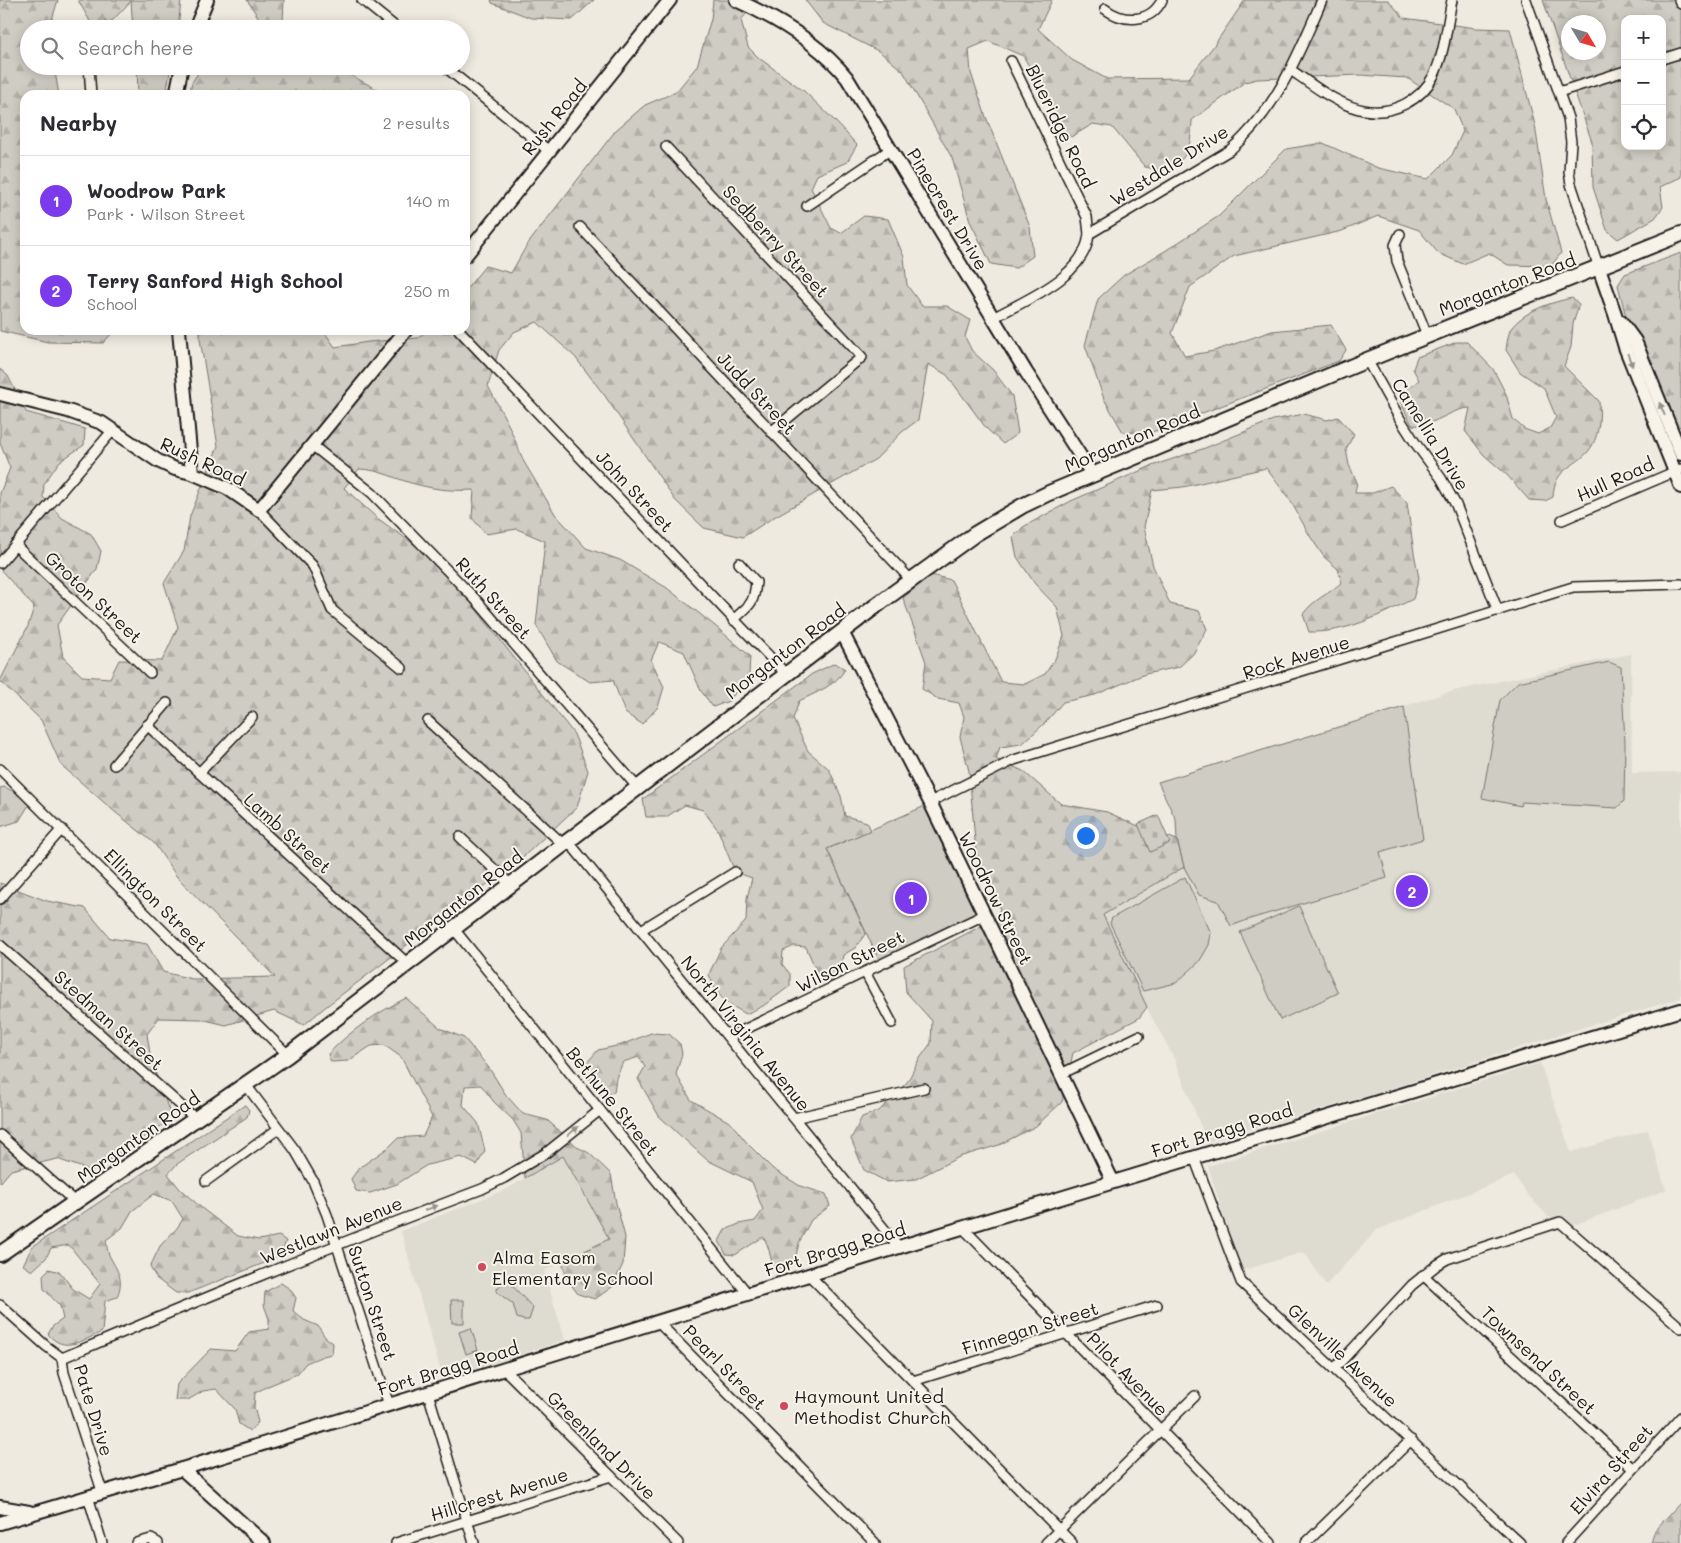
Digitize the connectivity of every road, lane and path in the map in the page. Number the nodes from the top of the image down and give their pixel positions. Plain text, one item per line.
1 (362, 0) edge
2 (670, 0) edge
3 (736, 0) edge
4 (1162, 0) edge
5 (1322, 0) edge
6 (1452, 0) edge
7 (1526, 0) edge
8 (1679, 0) edge
9 (209, 2) edge
10 (1681, 4) edge
11 (1105, 9) dead end
12 (200, 20) edge
13 (387, 20) edge
14 (1681, 53) edge
15 (1666, 58) edge
16 (1011, 61) dead end
17 (1291, 70) junction
18 (1621, 72) edge
19 (90, 75) edge
20 (181, 75) edge
21 (455, 75) edge
22 (91, 90) edge
23 (178, 90) edge
24 (1559, 92) junction
25 (666, 147) dead end
26 (891, 149) junction
27 (549, 151) junction
28 (807, 206) dead end
29 (580, 227) dead end
30 (1089, 234) junction
31 (1400, 234) dead end
32 (1681, 234) edge
33 (470, 250) edge
34 (1599, 268) junction
35 (1615, 314) junction
36 (993, 318) junction
37 (179, 335) edge
38 (402, 335) edge
39 (464, 335) edge
40 (1427, 335) junction
41 (1367, 360) junction
42 (0, 394) edge
43 (112, 430) junction
44 (771, 432) junction
45 (312, 445) junction
46 (1681, 454) edge
47 (1677, 470) edge
48 (192, 473) junction
49 (1092, 474) junction
50 (1681, 488) edge
51 (259, 510) junction
52 (1562, 520) dead end
53 (15, 545) junction
54 (0, 563) edge
55 (739, 563) dead end
56 (911, 580) junction
57 (1681, 584) edge
58 (1498, 611) junction
59 (733, 620) junction
60 (842, 632) junction
61 (402, 668) dead end
62 (150, 672) dead end
63 (786, 674) junction
64 (166, 703) dead end
65 (252, 717) dead end
66 (428, 721) dead end
67 (147, 725) junction
68 (114, 765) dead end
69 (0, 769) edge
70 (199, 773) junction
71 (638, 788) junction
72 (930, 802) junction
73 (62, 829) junction
74 (460, 837) dead end
75 (566, 842) junction
76 (734, 872) dead end
77 (511, 885) junction
78 (0, 899) edge
79 (984, 915) junction
80 (454, 929) junction
81 (641, 930) junction
82 (0, 945) edge
83 (408, 964) junction
84 (865, 972) junction
85 (1681, 1010) edge
86 (892, 1023) dead end
87 (1139, 1036) dead end
88 (729, 1037) junction
89 (288, 1055) junction
90 (1061, 1074) junction
91 (246, 1085) junction
92 (924, 1088) dead end
93 (600, 1110) junction
94 (794, 1118) junction
95 (196, 1119) junction
96 (278, 1129) junction
97 (0, 1135) edge
98 (1194, 1157) junction
99 (206, 1181) dead end
100 (1113, 1182) junction
101 (76, 1202) junction
102 (962, 1228) junction
103 (337, 1245) junction
104 (899, 1247) junction
105 (0, 1254) edge
106 (809, 1275) junction
107 (1423, 1275) junction
108 (748, 1294) junction
109 (0, 1305) edge
110 (1157, 1305) dead end
111 (657, 1322) junction
112 (1681, 1328) edge
113 (1066, 1334) junction
114 (62, 1358) junction
115 (504, 1369) junction
116 (1334, 1369) junction
117 (913, 1381) junction
118 (428, 1393) junction
119 (1195, 1396) dead end
120 (389, 1405) junction
121 (1681, 1417) edge
122 (1161, 1431) junction
123 (1411, 1440) junction
124 (182, 1469) junction
125 (1633, 1469) junction
126 (611, 1476) junction
127 (102, 1492) junction
128 (88, 1496) junction
129 (0, 1507) edge
130 (34, 1513) junction
131 (467, 1521) junction
132 (0, 1523) edge
133 (1059, 1530) junction
134 (102, 1543) edge
135 (137, 1543) edge
136 (158, 1543) edge
137 (264, 1543) edge
138 (396, 1543) edge
139 (474, 1543) edge
140 (678, 1543) edge
141 (875, 1543) edge
142 (1046, 1543) edge
143 (1072, 1543) edge
144 (1271, 1543) edge
145 (1306, 1543) edge
146 (1520, 1543) edge
147 (1566, 1543) edge

1 - 13 street
2 - 27 street, Rush Road
3 - 26 street, Pinecrest Drive
4 - 11 street
5 - 17 street, Westdale Drive
6 - 17 street
7 - 24 street
8 - 10 street
9 - 12 street
14 - 15 street
16 - 30 street, Blueridge Road
17 - 30 street, Westdale Drive
18 - 24 street
19 - 22 street
20 - 23 street
21 - 27 street
24 - 34 street
25 - 44 street, Sedberry Street
26 - 28 street
26 - 36 street, Pinecrest Drive
27 - 33 street, Rush Road
29 - 44 street, Judd Street
30 - 36 street
31 - 40 street
32 - 34 main road, Morganton Road
34 - 35 street
34 - 40 main road, Morganton Road
46 -> 35 street
35 -> 47 street
36 - 49 street, Pinecrest Drive
37 - 48 street
38 - 45 street
39 - 59 street, John Street
40 - 41 main road, Morganton Road
41 - 49 main road, Morganton Road
41 - 58 street, Camellia Drive
42 - 43 street, Rush Road
43 - 48 street, Rush Road
43 - 53 street
44 - 56 street, Judd Street
45 - 51 street
45 - 71 street, Ruth Street
47 - 50 street
47 - 52 street, Hull Road
48 - 51 street, Rush Road
49 - 56 main road, Morganton Road
51 - 61 street
53 - 54 street
53 - 62 street, Groton Street
55 - 59 street
56 - 60 main road, Morganton Road
57 - 58 street, Rock Avenue
58 - 72 street, Rock Avenue
59 - 63 street, John Street
60 - 63 main road, Morganton Road
60 - 72 street, Woodrow Street
63 - 71 main road, Morganton Road
64 - 67 street
65 - 70 street
66 - 75 street, North Virginia Avenue
67 - 68 street
67 - 70 street, Lamb Street
69 - 73 street, Ellington Street
70 - 83 street, Lamb Street
71 - 75 main road, Morganton Road
72 - 79 street, Woodrow Street
73 - 78 street
73 - 89 street, Ellington Street
74 - 77 street
75 - 77 main road, Morganton Road
75 - 81 street, North Virginia Avenue
76 - 81 street
77 - 80 main road, Morganton Road
79 - 84 street, Wilson Street
79 - 90 street, Woodrow Street
80 - 83 main road, Morganton Road
80 - 93 street, Bethune Street
81 - 88 street, North Virginia Avenue
82 - 95 street, Stedman Street
83 - 89 main road, Morganton Road
84 - 86 street
84 - 88 street, Wilson Street
85 - 98 street, Fort Bragg Road
87 - 90 street
88 - 94 street, North Virginia Avenue
89 - 91 main road, Morganton Road
90 - 100 street, Woodrow Street
91 - 95 main road, Morganton Road
91 - 96 street, Sutton Street
92 - 94 street
103 -> 93 street, Westlawn Avenue
93 - 108 street, Bethune Street
94 - 104 street, North Virginia Avenue
95 - 101 main road, Morganton Road
96 - 99 street
96 - 103 street, Sutton Street
97 - 101 street
98 - 100 street, Fort Bragg Road
98 - 116 street, Glenville Avenue
100 - 102 street, Fort Bragg Road
101 - 105 main road, Morganton Road
102 - 104 street, Fort Bragg Road
102 - 113 street, Pilot Avenue
103 - 114 street, Westlawn Avenue
103 - 120 street, Sutton Street
104 - 106 street, Fort Bragg Road
106 - 108 street, Fort Bragg Road
106 - 117 street
107 - 112 street
107 - 116 street
107 - 125 street, Townsend Street
108 - 111 street, Fort Bragg Road
109 - 114 street, Pate Drive
110 - 113 street, Finnegan Street
111 - 115 street, Fort Bragg Road
111 - 141 street, Pearl Street
113 - 117 street, Finnegan Street
113 - 122 street, Pilot Avenue
114 - 127 street, Pate Drive
115 - 118 street, Fort Bragg Road
115 - 126 street, Greenland Drive
116 - 123 street, Glenville Avenue
117 - 133 street
118 - 120 street, Fort Bragg Road
118 - 131 street
119 - 122 street
120 - 124 street, Fort Bragg Road
121 - 125 street, Elvira Street
122 - 133 street
122 - 144 street, Pilot Avenue
123 - 145 street
123 - 146 street, Glenville Avenue
124 - 127 street, Fort Bragg Road
124 - 137 street
125 - 147 street, Elvira Street
126 - 131 street, Hillcrest Avenue
126 - 140 street, Greenland Drive
127 - 128 street, Fort Bragg Road
128 - 130 street, Fort Bragg Road
128 - 134 street
129 - 130 street
130 - 132 street, Fort Bragg Road
131 - 138 street, Hillcrest Avenue
131 - 139 street
133 - 142 street
133 - 143 street
135 - 136 street

